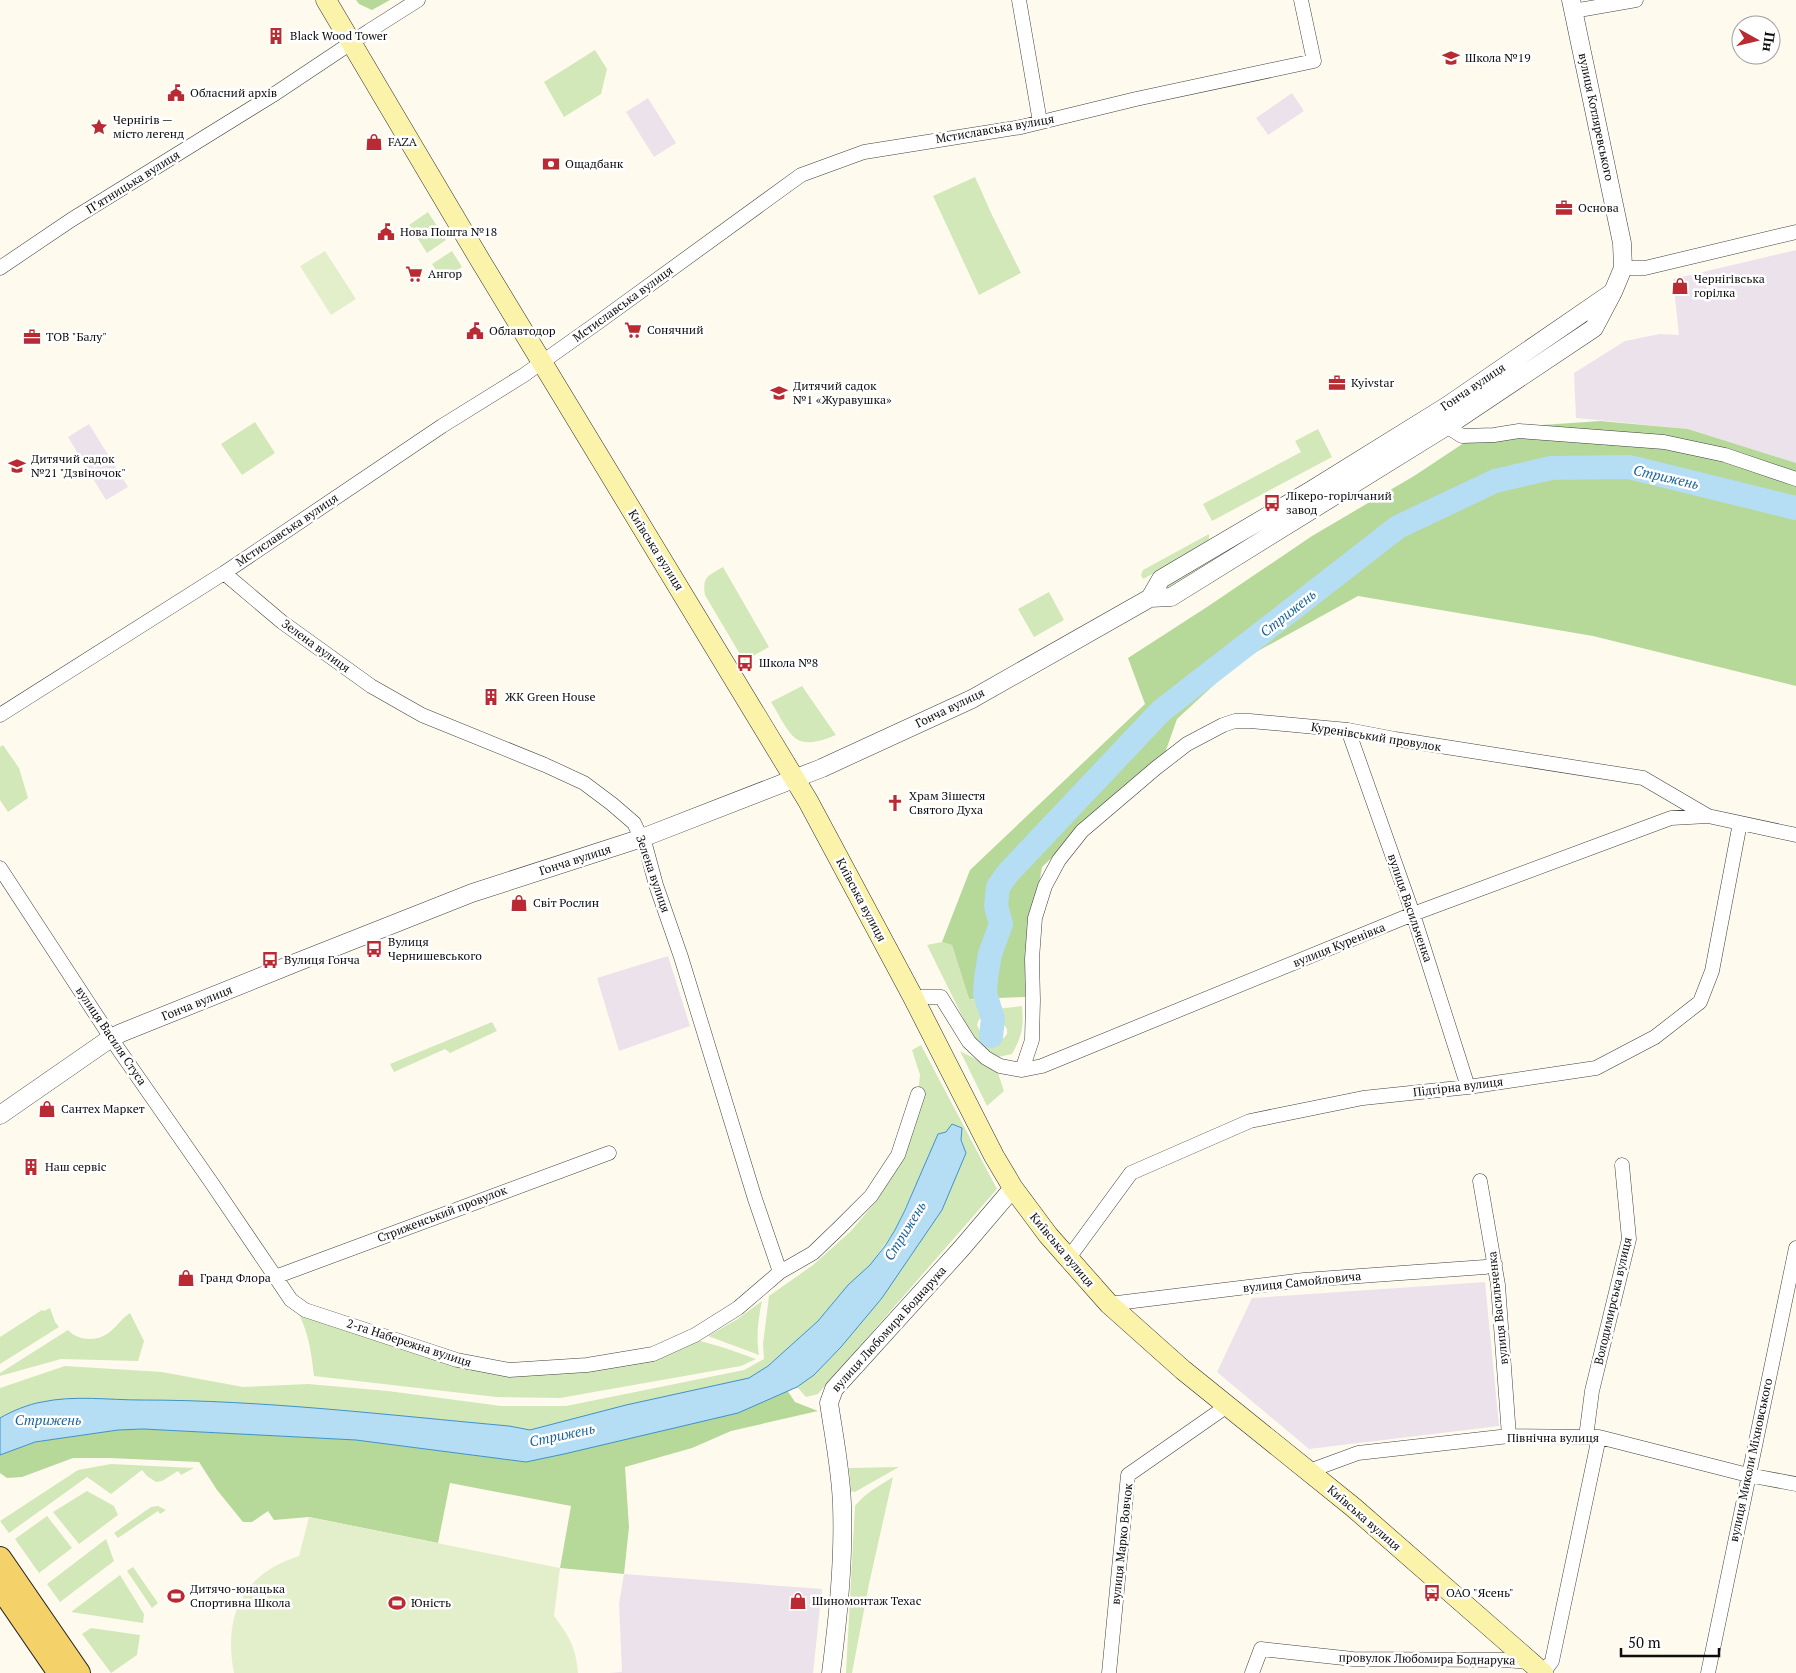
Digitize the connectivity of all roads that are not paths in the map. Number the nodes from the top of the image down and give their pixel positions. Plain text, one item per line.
1 (326, 0) edge
2 (418, 0) edge
3 (1019, 0) edge
4 (1301, 0) edge
5 (1636, 0) edge
6 (1572, 5) edge
7 (352, 42) junction
8 (1040, 122) junction
9 (1796, 232) edge
10 (0, 268) edge
11 (1623, 268) junction
12 (1613, 292) junction
13 (543, 361) junction
14 (1446, 426) junction
15 (1796, 479) edge
16 (224, 573) junction
17 (1150, 598) junction
18 (0, 715) edge
19 (1348, 730) junction
20 (794, 778) junction
21 (1708, 816) junction
22 (1740, 823) junction
23 (1796, 835) edge
24 (642, 838) junction
25 (0, 868) edge
26 (1413, 914) junction
27 (913, 997) junction
28 (111, 1038) junction
29 (1022, 1070) junction
30 (1468, 1087) junction
31 (918, 1094) dead end
32 (0, 1115) edge
33 (609, 1153) dead end
34 (1622, 1165) dead end
35 (1480, 1181) dead end
36 (1013, 1188) junction
37 (1796, 1248) edge
38 (1068, 1260) junction
39 (1495, 1264) junction
40 (780, 1272) junction
41 (275, 1277) junction
42 (1109, 1304) junction
43 (1227, 1406) junction
44 (1509, 1436) junction
45 (1593, 1437) junction
46 (1309, 1471) junction
47 (1748, 1475) junction
48 (1796, 1484) edge
49 (0, 1558) edge
50 (0, 1587) edge
51 (1536, 1667) edge
52 (59, 1673) edge
53 (79, 1673) edge
54 (831, 1673) edge
55 (1109, 1673) edge
56 (1252, 1673) edge
57 (1708, 1673) edge

1 - 7 main road, Київська вулиця
2 - 7 street, Пʼятницька вулиця
3 - 8 street
4 - 8 street, Мстиславська вулиця
5 - 6 street
6 - 11 street, вулиця Котляревського
7 - 10 street, Пʼятницька вулиця
7 - 13 main road, Київська вулиця
8 - 13 street, Мстиславська вулиця
9 - 11 street
11 - 12 street, вулиця Котляревського
12 - 14 street, Гонча вулиця
12 - 17 street, Гонча вулиця
13 - 16 street, Мстиславська вулиця
13 - 20 main road, Київська вулиця
14 - 15 street, Гонча вулиця
14 - 17 street, Гонча вулиця
16 - 18 street, Мстиславська вулиця
16 - 24 street, Зелена вулиця
17 - 20 street, Гонча вулиця
19 - 21 street, Куренівський провулок
19 - 26 street, вулиця Васильченка
19 - 29 street, Куренівський провулок
20 - 24 street, Гонча вулиця
20 - 27 main road, Київська вулиця
21 - 22 street, вулиця Куренівка
21 - 26 street, вулиця Куренівка
22 - 23 street, вулиця Куренівка
22 - 30 street, Підгірна вулиця
24 - 28 street, Гонча вулиця
24 - 40 street, Зелена вулиця
25 - 28 street, вулиця Василя Стуса
26 - 29 street, вулиця Куренівка
26 - 30 street, вулиця Васильченка
27 - 29 street, вулиця Куренівка
27 - 36 main road, Київська вулиця
28 - 32 street, Гонча вулиця
28 - 41 street, вулиця Василя Стуса
30 - 38 street, Підгірна вулиця
31 - 40 street, 2-га Набережна вулиця
33 - 41 street, Стриженський провулок
34 - 45 street, Володимирська вулиця
35 - 39 street, вулиця Васильченка
36 - 38 main road, Київська вулиця
36 - 54 street, вулиця Любомира Боднарука
37 - 47 street, вулиця Миколи Міхновського
38 - 42 main road, Київська вулиця
39 - 42 street, вулиця Самойловича
39 - 44 street, вулиця Васильченка
40 - 41 street, 2-га Набережна вулиця
42 - 43 main road, Київська вулиця
43 - 46 main road, Київська вулиця
43 - 55 street, вулиця Марко Вовчок
44 - 45 street, Північна вулиця
44 - 46 street, Північна вулиця
45 - 47 street, Північна вулиця
45 - 51 street, Володимирська вулиця
46 - 51 main road, Київська вулиця
47 - 48 street, Північна вулиця
47 - 57 street, вулиця Миколи Міхновського
49 - 53 main road
50 - 52 main road
51 - 56 street, провулок Любомира Боднарука

